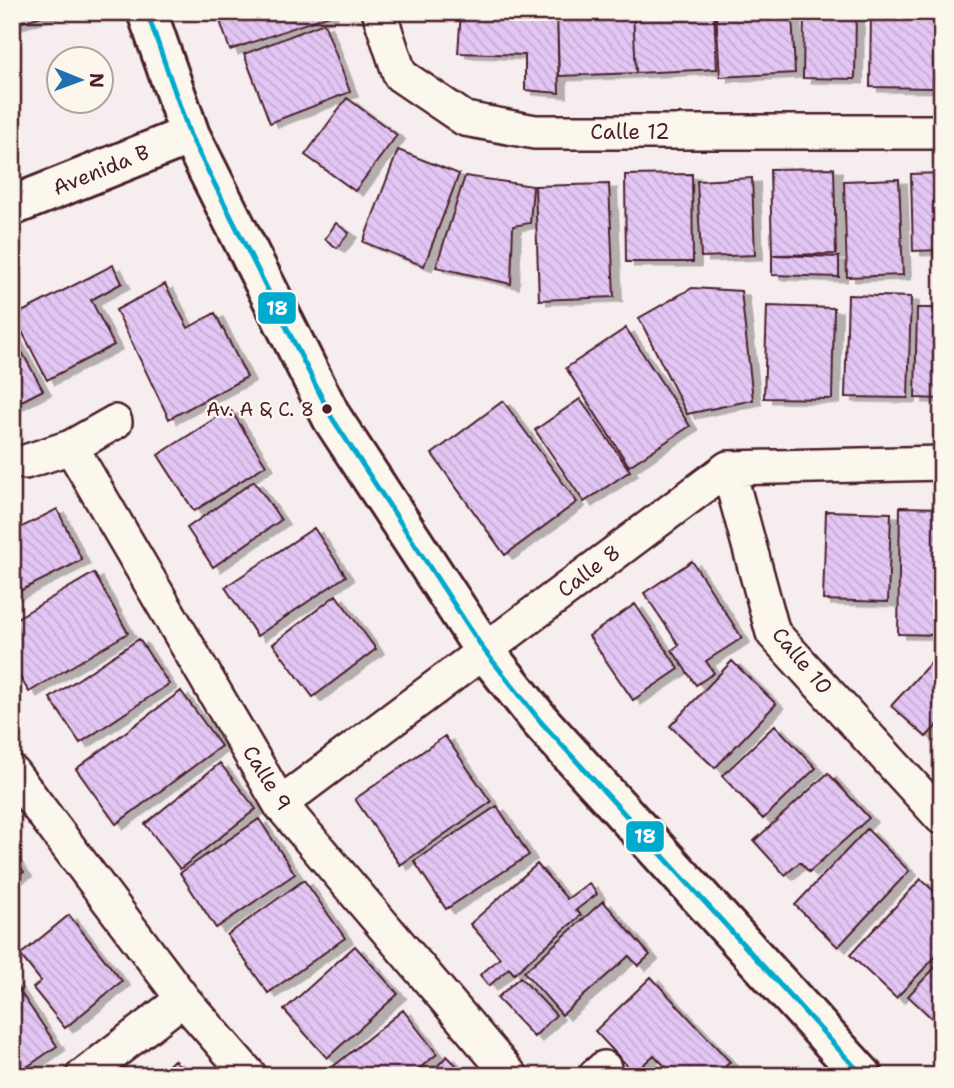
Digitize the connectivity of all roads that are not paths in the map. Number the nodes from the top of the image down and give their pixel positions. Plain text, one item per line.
1 (147, 12) edge
2 (379, 12) edge
3 (942, 132) edge
4 (190, 135) junction
5 (12, 206) edge
6 (115, 422) dead end
7 (71, 447) junction
8 (25, 462) dead end
9 (942, 464) edge
10 (728, 468) junction
11 (484, 650) junction
12 (12, 772) edge
13 (281, 804) junction
14 (942, 818) edge
15 (183, 999) junction
16 (83, 1076) edge
17 (250, 1076) edge
18 (511, 1076) edge
19 (863, 1076) edge

1 - 4 street
2 - 3 street, Calle 12
4 - 5 street, Avenida B
4 - 11 street
6 - 7 street
7 - 8 street
7 - 13 street, Calle 9
9 - 10 street
10 - 11 street, Calle 8
10 - 14 street, Calle 10
11 - 13 street, Calle 8
11 - 19 street
12 - 15 street
13 - 18 street, Calle 9
15 - 16 street
15 - 17 street

